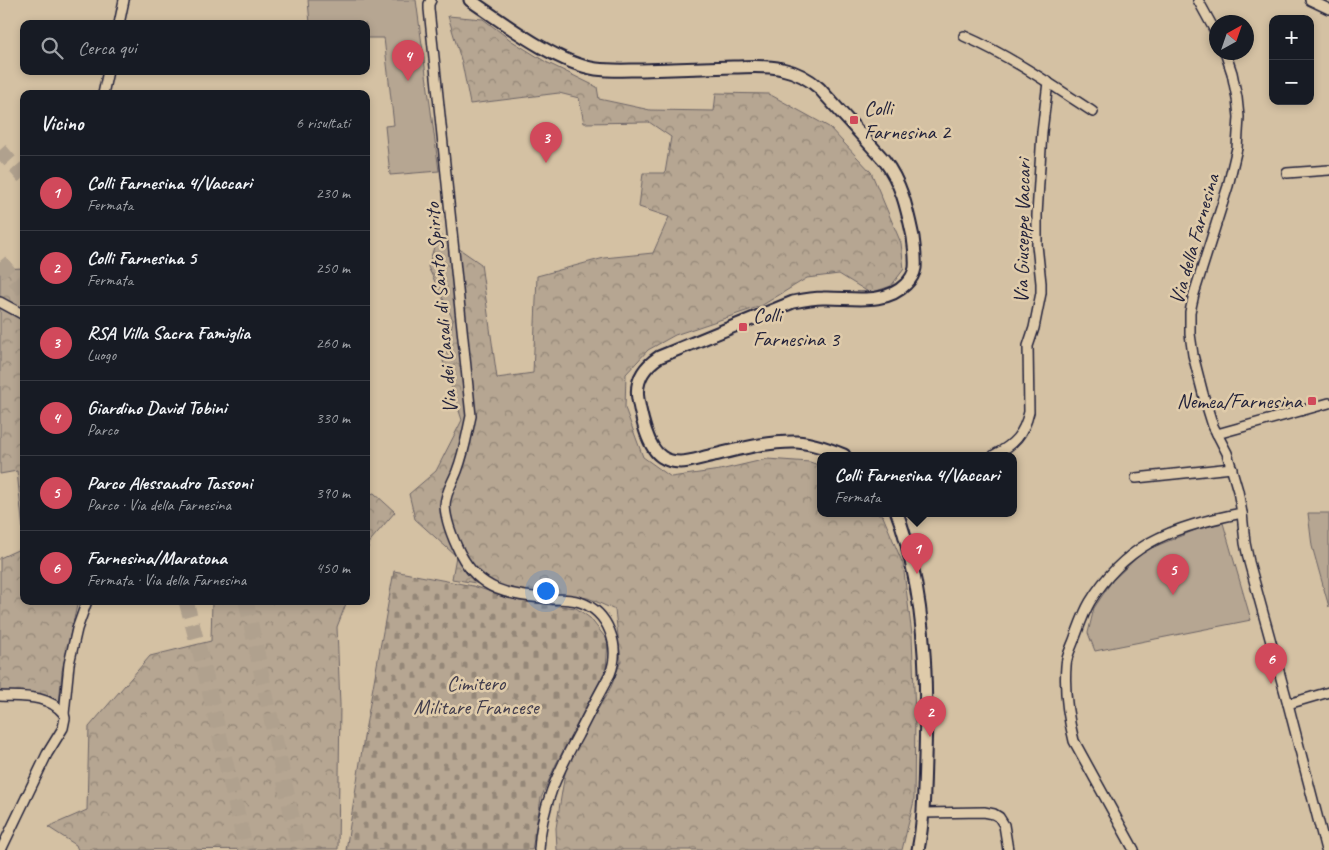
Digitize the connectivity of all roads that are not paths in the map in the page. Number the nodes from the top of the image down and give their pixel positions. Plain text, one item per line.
1 (124, 0) edge
2 (431, 0) edge
3 (470, 0) edge
4 (1198, 0) edge
5 (1310, 0) edge
6 (1329, 9) edge
7 (120, 20) edge
8 (1209, 20) edge
9 (964, 36) dead end
10 (1228, 60) edge
11 (107, 75) edge
12 (1048, 82) junction
13 (104, 90) edge
14 (1093, 112) dead end
15 (1329, 170) edge
16 (1287, 173) dead end
17 (0, 302) edge
18 (20, 313) edge
19 (1329, 403) edge
20 (1217, 434) junction
21 (836, 452) edge
22 (1000, 452) edge
23 (1232, 468) junction
24 (1136, 478) dead end
25 (1242, 513) junction
26 (899, 517) edge
27 (86, 605) edge
28 (1329, 692) edge
29 (0, 696) edge
30 (1288, 704) junction
31 (64, 714) junction
32 (923, 813) junction
33 (1, 850) edge
34 (539, 850) edge
35 (918, 850) edge
36 (1008, 850) edge
37 (1134, 850) edge
38 (1326, 850) edge

1 - 7 street
2 - 34 street, Via dei Casali di Santo Spirito
3 - 21 street
4 - 8 street
5 - 6 street
9 - 12 street
10 - 20 street, Via della Farnesina
11 - 13 street
12 - 14 street
12 - 22 street, Via Giuseppe Vaccari
15 - 16 street
17 - 18 street
19 - 20 street
20 - 23 street, Via della Farnesina
23 - 24 street
23 - 25 street, Via della Farnesina
25 - 30 street
25 - 37 street
26 - 32 street
27 - 31 street
28 - 30 street
29 - 31 street
30 - 38 street
31 - 33 street
32 - 35 street
32 - 36 street

